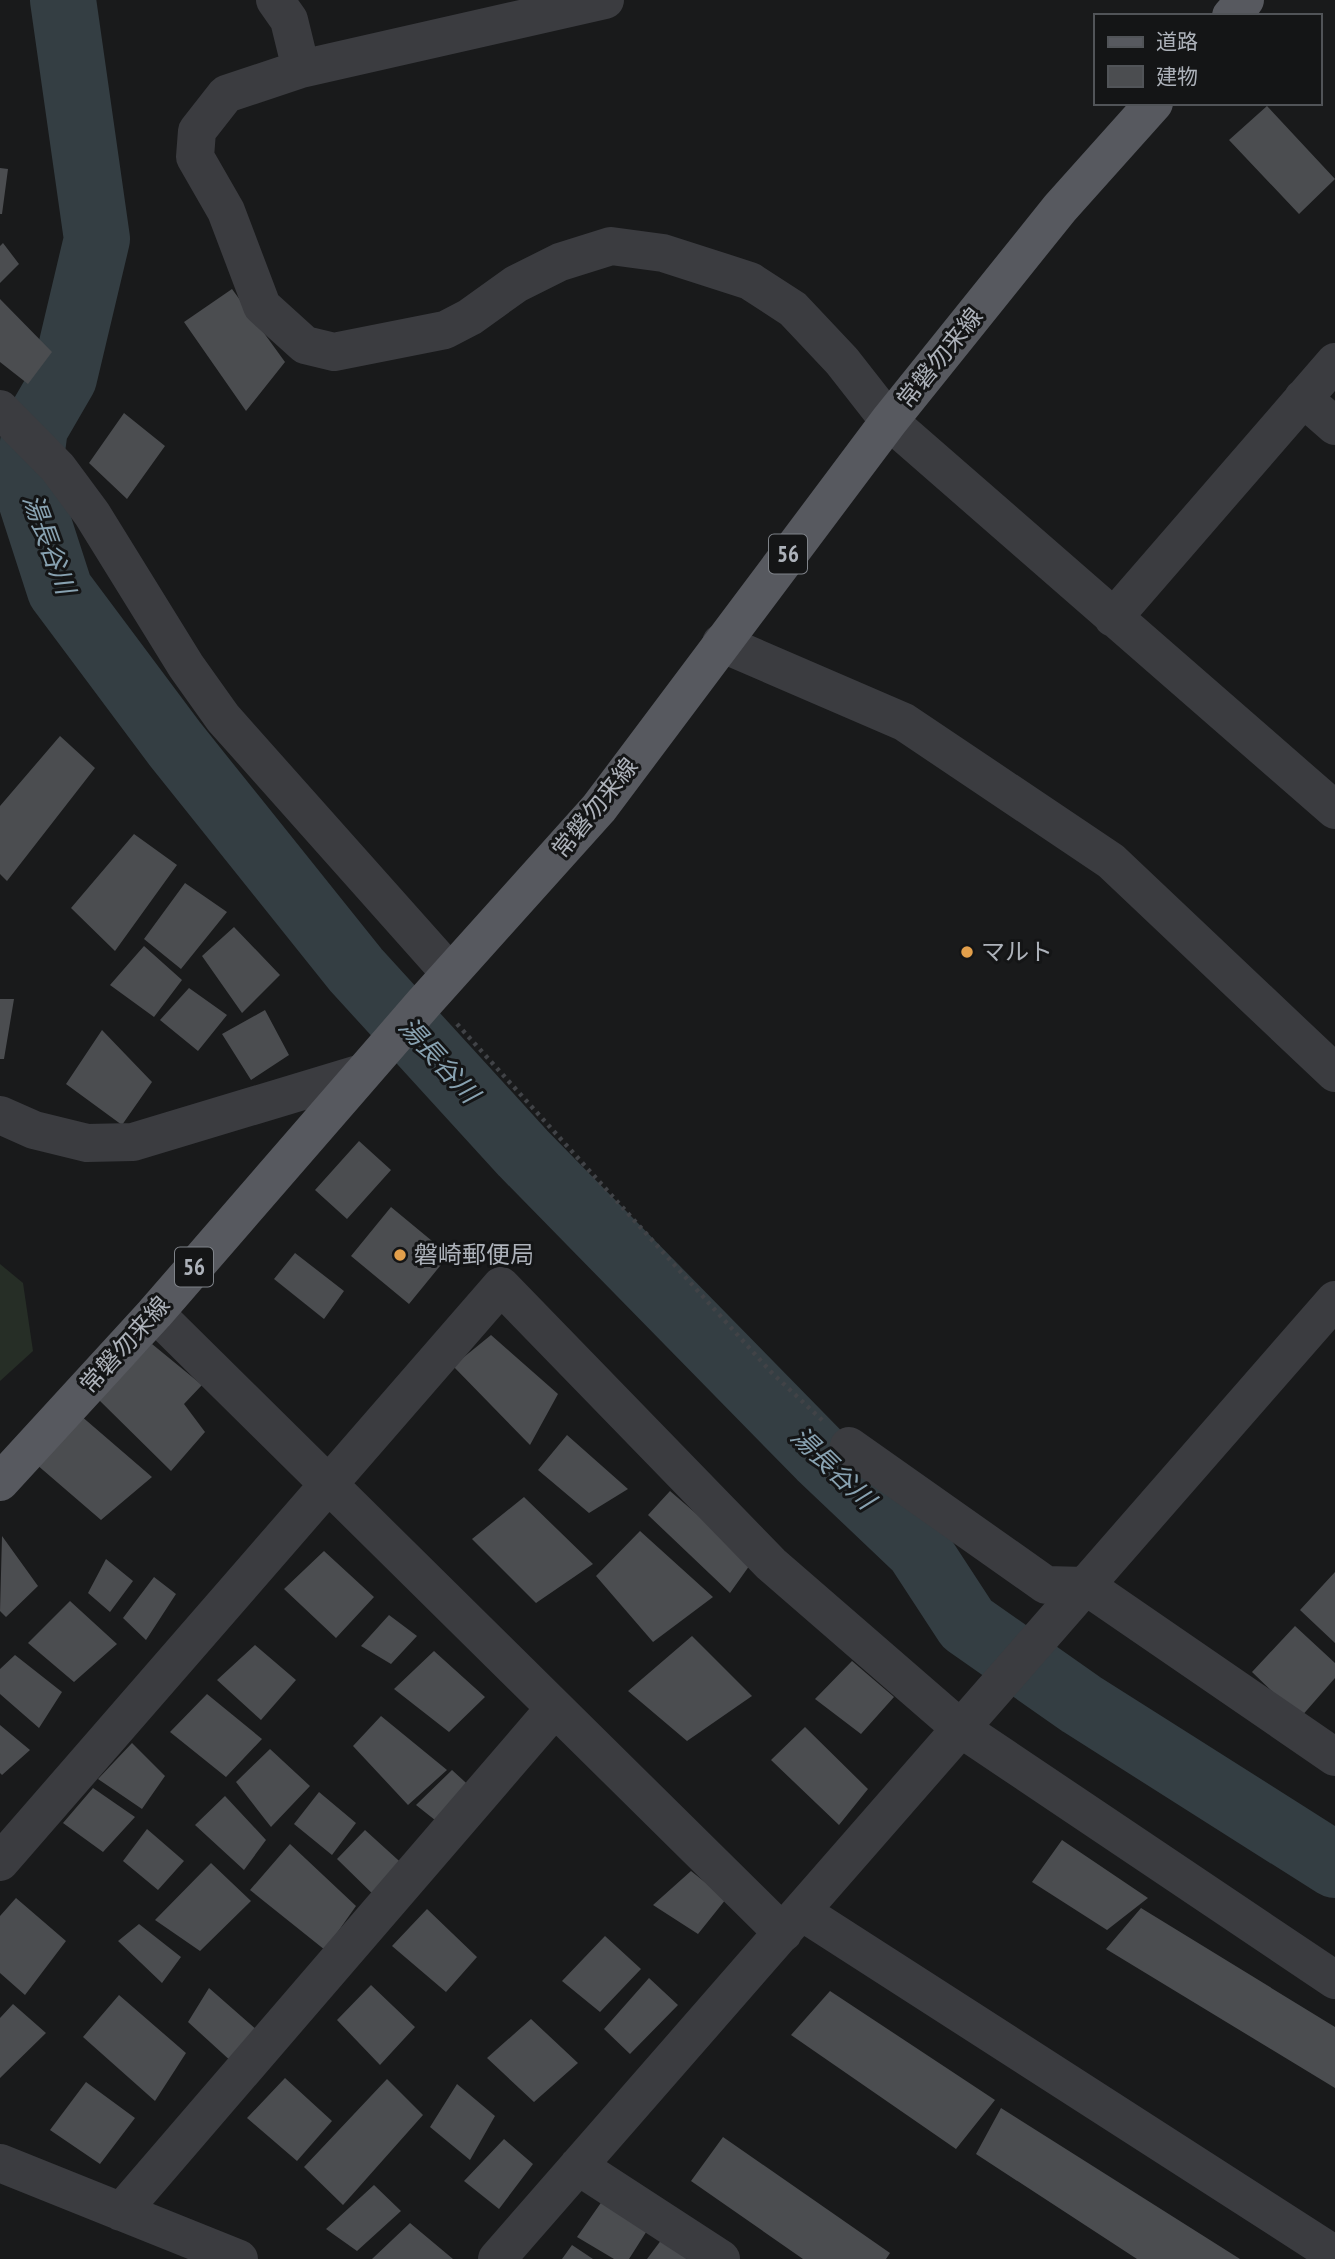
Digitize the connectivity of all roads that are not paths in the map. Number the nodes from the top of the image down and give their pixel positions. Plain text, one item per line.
1 (275, 0) edge
2 (605, 0) edge
3 (1245, 0) edge
4 (1233, 14) edge
5 (301, 69) junction
6 (1152, 105) edge
7 (1335, 362) edge
8 (1303, 398) junction
9 (6, 414) edge
10 (889, 421) junction
11 (1335, 426) edge
12 (1113, 618) junction
13 (721, 643) junction
14 (1335, 810) edge
15 (435, 991) junction
16 (373, 1061) junction
17 (1335, 1073) edge
18 (0, 1115) edge
19 (1335, 1300) edge
20 (155, 1313) junction
21 (849, 1446) road end
22 (0, 1482) edge
23 (327, 1484) junction
24 (1086, 1586) junction
25 (555, 1708) junction
26 (960, 1728) junction
27 (1330, 1746) edge
28 (0, 1863) edge
29 (792, 1922) junction
30 (1335, 1980) edge
31 (0, 2163) edge
32 (578, 2166) junction
33 (121, 2211) junction
34 (1327, 2248) edge
35 (239, 2259) edge
36 (497, 2259) edge
37 (721, 2259) edge

1 - 5 street
2 - 5 street
3 - 4 main road
5 - 10 street
6 - 10 main road, 常磐勿来線 / 56
7 - 8 street
8 - 11 street
8 - 12 street
9 - 15 street
10 - 12 street
10 - 13 main road, 常磐勿来線 / 56
12 - 14 street
13 - 15 main road, 常磐勿来線 / 56
13 - 17 street
15 - 16 main road, 常磐勿来線 / 56
16 - 18 street
16 - 20 main road, 常磐勿来線 / 56
19 - 24 street
20 - 22 main road, 常磐勿来線 / 56
20 - 23 street
21 - 24 street
23 - 25 street
23 - 26 street
23 - 28 street
24 - 26 street
24 - 27 street
25 - 29 street
25 - 33 street
26 - 29 street
26 - 30 street
29 - 32 street
29 - 34 street
31 - 33 street
32 - 36 street
32 - 37 street
33 - 35 street

